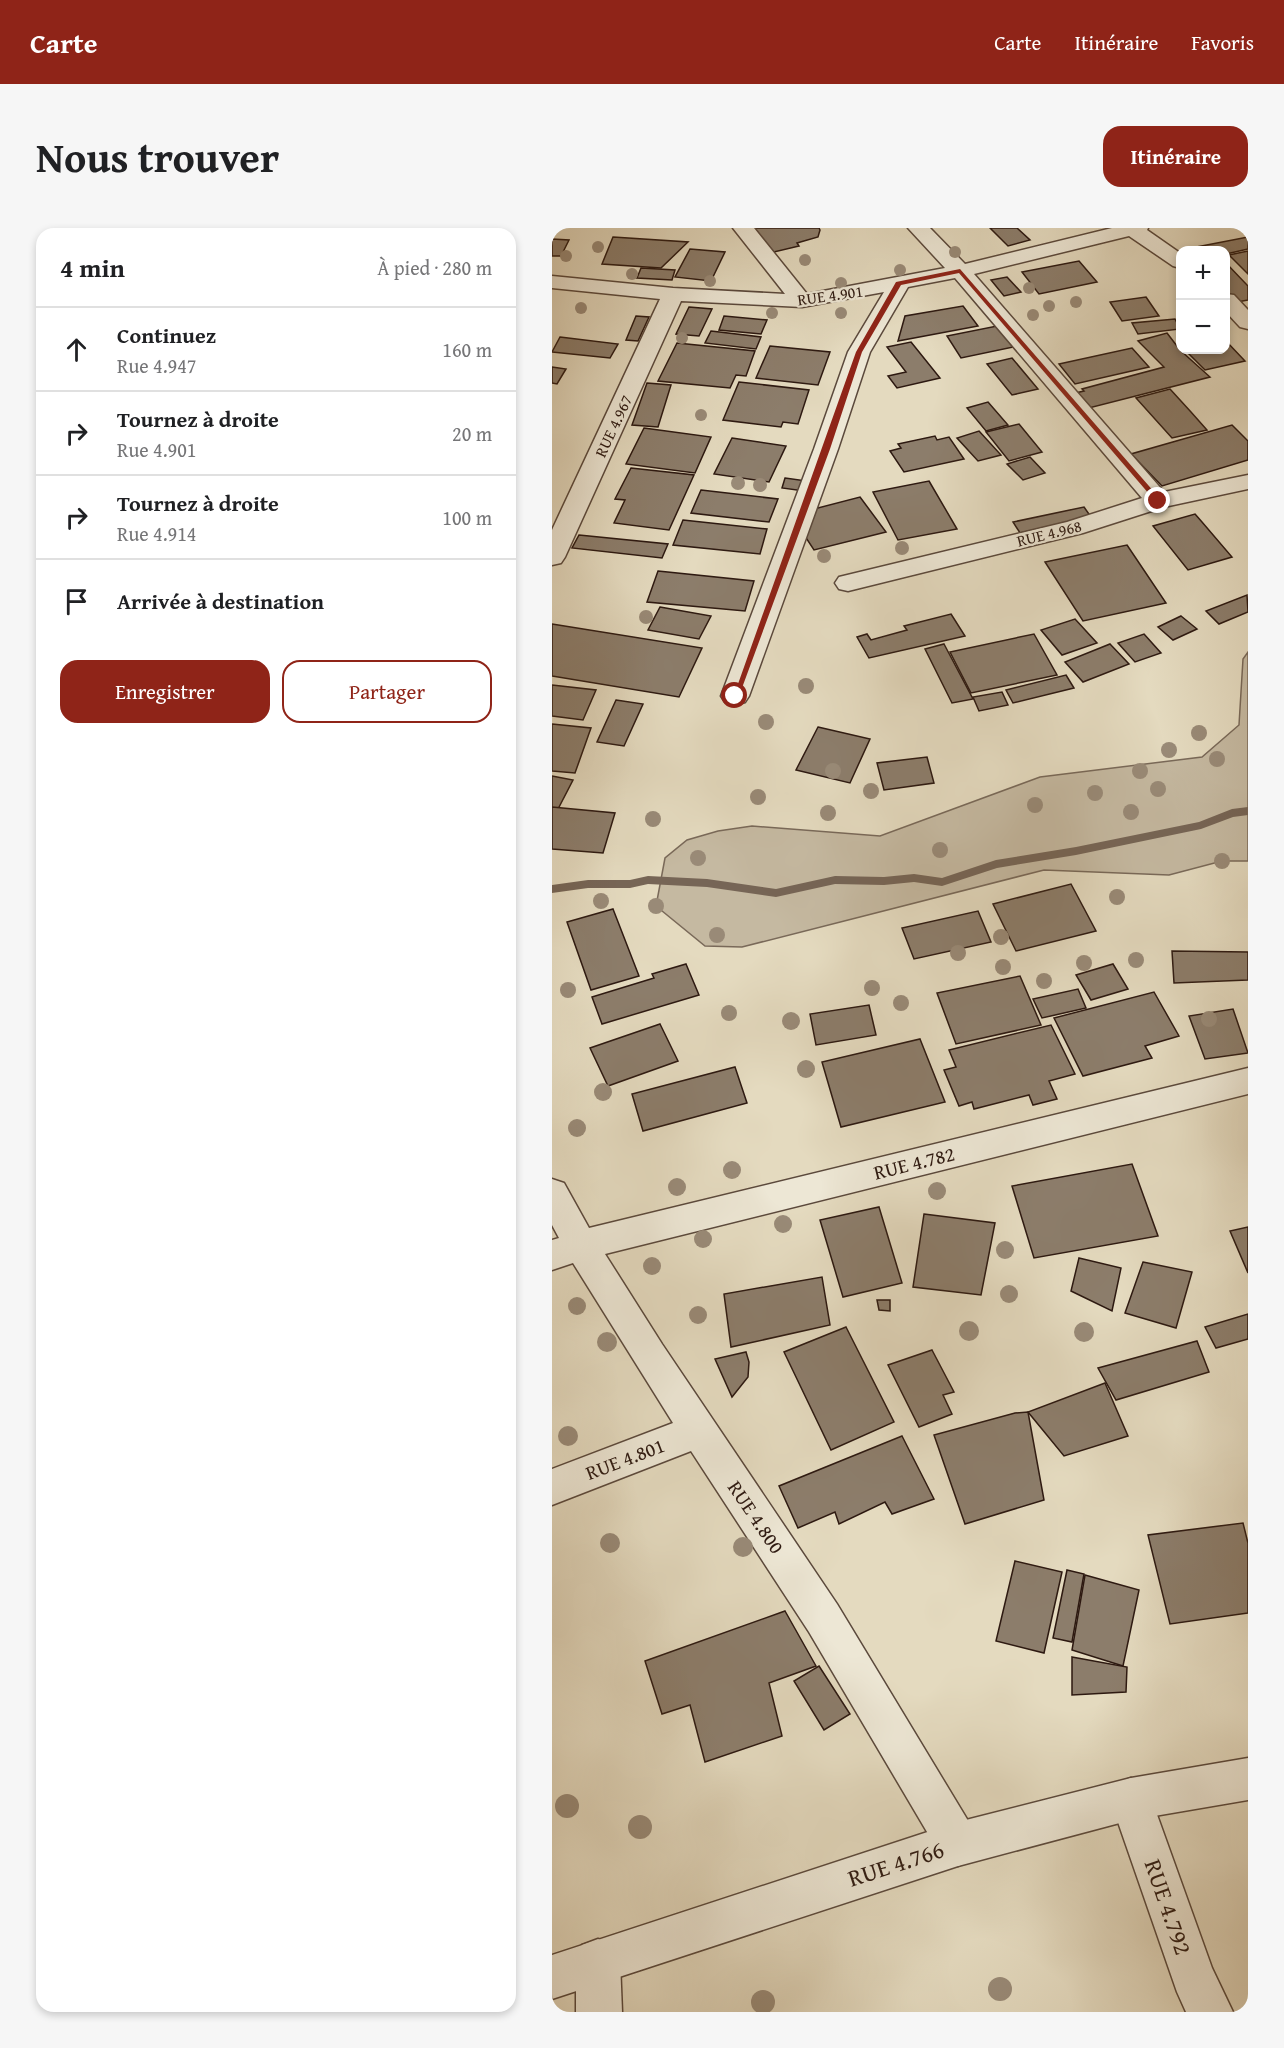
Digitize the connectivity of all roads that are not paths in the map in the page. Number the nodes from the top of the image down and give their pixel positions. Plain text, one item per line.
1 (743, 228) edge
2 (918, 228) edge
3 (1134, 228) edge
4 (1176, 259) edge
5 (960, 271) junction
6 (552, 282) edge
7 (899, 284) junction
8 (673, 294) junction
9 (802, 301) junction
10 (1230, 304) edge
11 (1248, 322) edge
12 (1248, 482) edge
13 (1158, 501) junction
14 (552, 557) edge
15 (848, 583) dead end
16 (735, 696) dead end
17 (1248, 1081) edge
18 (552, 1193) edge
19 (566, 1250) edge
20 (698, 1431) junction
21 (552, 1487) edge
22 (1248, 1779) edge
23 (1131, 1799) junction
24 (957, 1844) junction
25 (598, 1961) junction
26 (552, 1977) edge
27 (599, 2012) edge
28 (1210, 2012) edge

1 - 9 street
2 - 5 street
3 - 4 street
3 - 5 street, RUE 4.901
5 - 7 street, RUE 4.901
5 - 13 street
6 - 8 street, RUE 4.901
7 - 9 street, RUE 4.901
7 - 16 street
8 - 9 street, RUE 4.901
8 - 14 street, RUE 4.967
10 - 11 street
12 - 13 street, RUE 4.968
13 - 15 street, RUE 4.968
17 - 19 street, RUE 4.782
18 - 19 street, RUE 4.800
19 - 20 street, RUE 4.800
20 - 21 street, RUE 4.801
20 - 24 street, RUE 4.800
22 - 23 street, RUE 4.766
23 - 24 street, RUE 4.766
23 - 28 street, RUE 4.792
24 - 25 street, RUE 4.766
25 - 26 street, RUE 4.766
25 - 27 street

